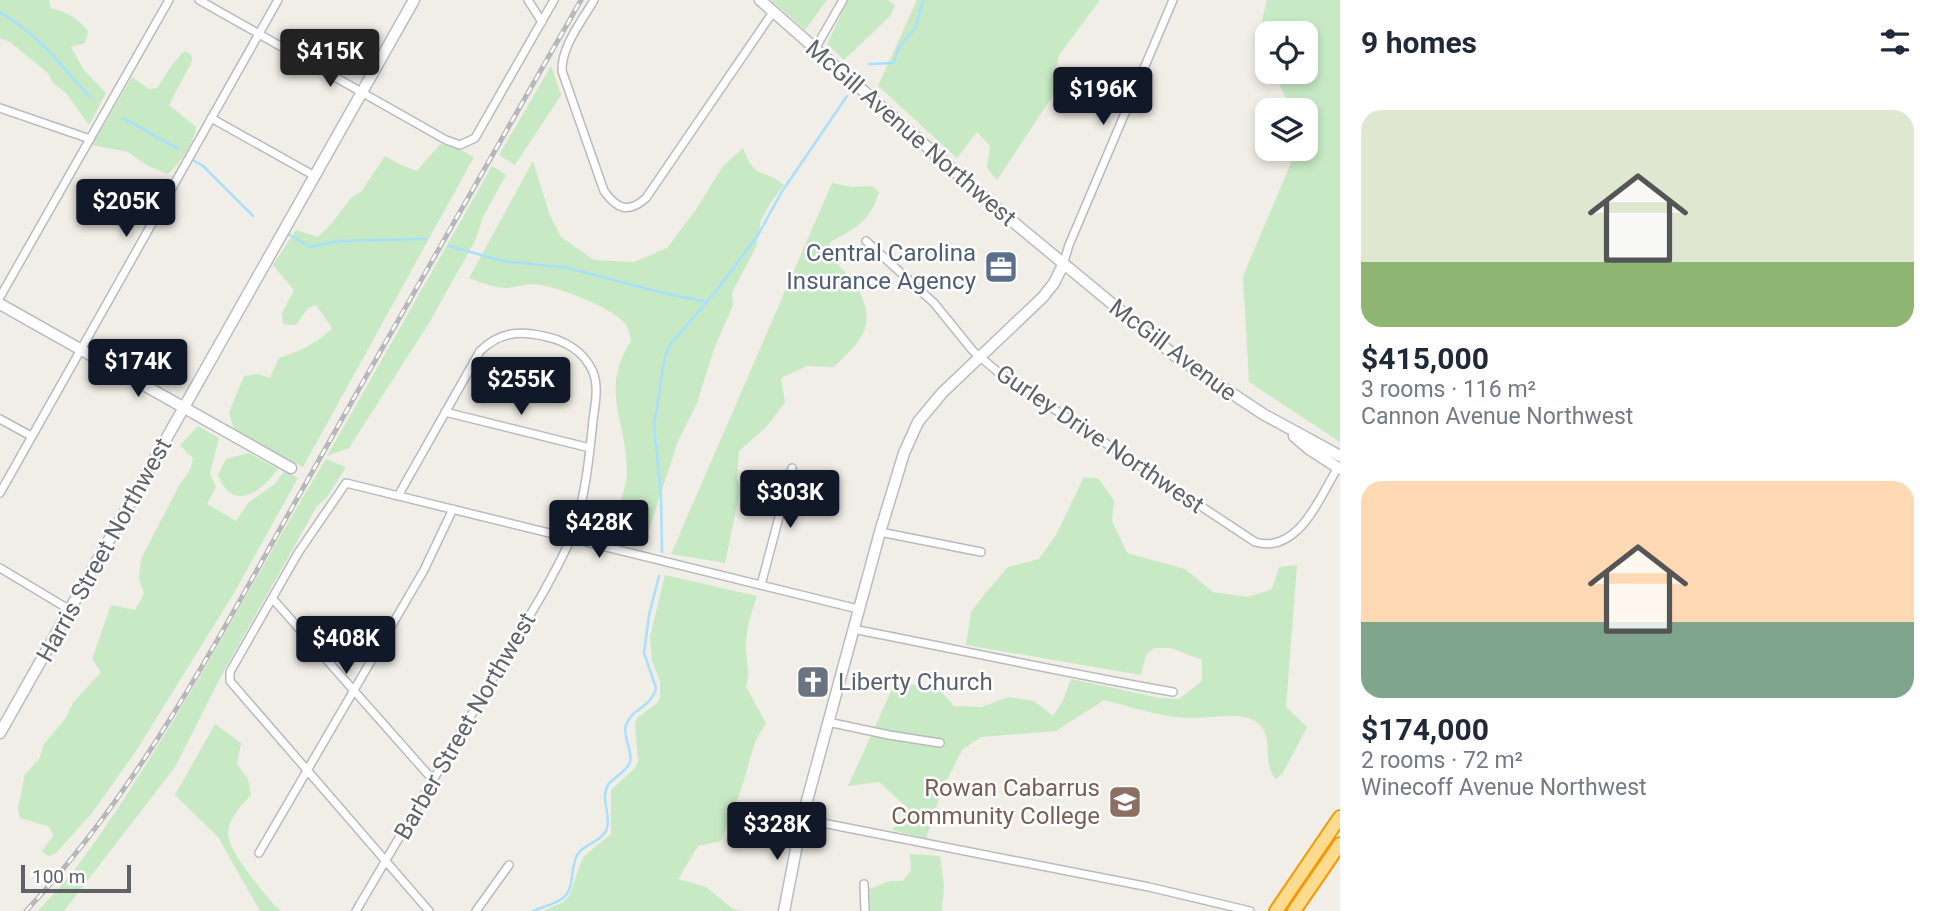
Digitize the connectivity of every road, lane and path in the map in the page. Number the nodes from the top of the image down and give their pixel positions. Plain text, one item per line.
1 (169, 0) edge
2 (199, 0) edge
3 (278, 0) edge
4 (414, 0) edge
5 (528, 0) edge
6 (554, 0) edge
7 (594, 0) edge
8 (760, 0) edge
9 (843, 0) edge
10 (1173, 0) edge
11 (773, 12) junction
12 (542, 22) junction
13 (259, 34) junction
14 (815, 49) junction
15 (362, 91) junction
16 (0, 108) edge
17 (211, 118) junction
18 (90, 139) junction
19 (313, 175) junction
20 (866, 241) dead end
21 (1063, 265) junction
22 (0, 297) edge
23 (0, 304) edge
24 (80, 349) junction
25 (979, 358) junction
26 (184, 407) junction
27 (445, 412) junction
28 (0, 419) edge
29 (1286, 429) junction
30 (31, 436) junction
31 (590, 448) junction
32 (1340, 456) edge
33 (291, 468) dead end
34 (792, 468) dead end
35 (1339, 468) edge
36 (0, 493) edge
37 (398, 496) junction
38 (453, 509) junction
39 (880, 532) junction
40 (571, 538) junction
41 (981, 552) dead end
42 (0, 568) edge
43 (761, 585) junction
44 (272, 598) junction
45 (858, 609) junction
46 (70, 610) junction
47 (853, 629) junction
48 (354, 690) junction
49 (1174, 692) dead end
50 (828, 722) junction
51 (0, 733) edge
52 (940, 743) dead end
53 (308, 771) junction
54 (433, 780) junction
55 (1340, 817) edge
56 (802, 819) junction
57 (1340, 844) edge
58 (259, 853) dead end
59 (386, 862) junction
60 (509, 865) dead end
61 (864, 884) dead end
62 (356, 911) edge
63 (429, 911) edge
64 (476, 911) edge
65 (784, 911) edge
66 (865, 911) edge
67 (1250, 911) edge
68 (1276, 911) edge
69 (1294, 911) edge

1 - 18 street
2 - 13 street
3 - 13 street
4 - 15 street, Harris Street Northwest
5 - 12 street
6 - 12 street
7 - 11 street
8 - 11 street, McGill Avenue Northwest
9 - 14 street
10 - 21 street
11 - 14 street, McGill Avenue Northwest
12 - 15 street
13 - 15 street
13 - 17 street
14 - 21 street, McGill Avenue Northwest
15 - 19 street, Harris Street Northwest
16 - 18 street
17 - 19 street
17 - 24 street
18 - 22 street
19 - 26 street, Harris Street Northwest
20 - 25 street, Gurley Drive Northwest
21 - 25 street
21 - 29 street, McGill Avenue
23 - 24 street
24 - 26 street
24 - 30 street
25 - 35 street, Gurley Drive Northwest
25 - 39 street
26 - 33 street
26 - 46 street, Harris Street Northwest
27 - 31 street
27 - 31 street, Barber Street Northwest
27 - 37 street, Barber Street Northwest
28 - 30 street
29 - 32 street
29 - 35 street
30 - 36 street
31 - 40 street, Barber Street Northwest
34 - 43 street
37 - 38 street
37 - 44 street
38 - 40 street
38 - 48 street
39 - 41 street
39 - 45 street
40 - 43 street
40 - 54 street, Barber Street Northwest
42 - 46 street
43 - 45 street
44 - 48 street
44 - 53 street
45 - 47 street
46 - 51 street, Harris Street Northwest
47 - 49 street
47 - 50 street
48 - 53 street
48 - 54 street
50 - 52 street
50 - 56 street
53 - 58 street
53 - 59 street
54 - 59 street, Barber Street Northwest
55 - 68 highway
56 - 65 street
56 - 67 street
57 - 69 highway
59 - 62 street, Barber Street Northwest
59 - 63 street
60 - 64 street
61 - 66 street

